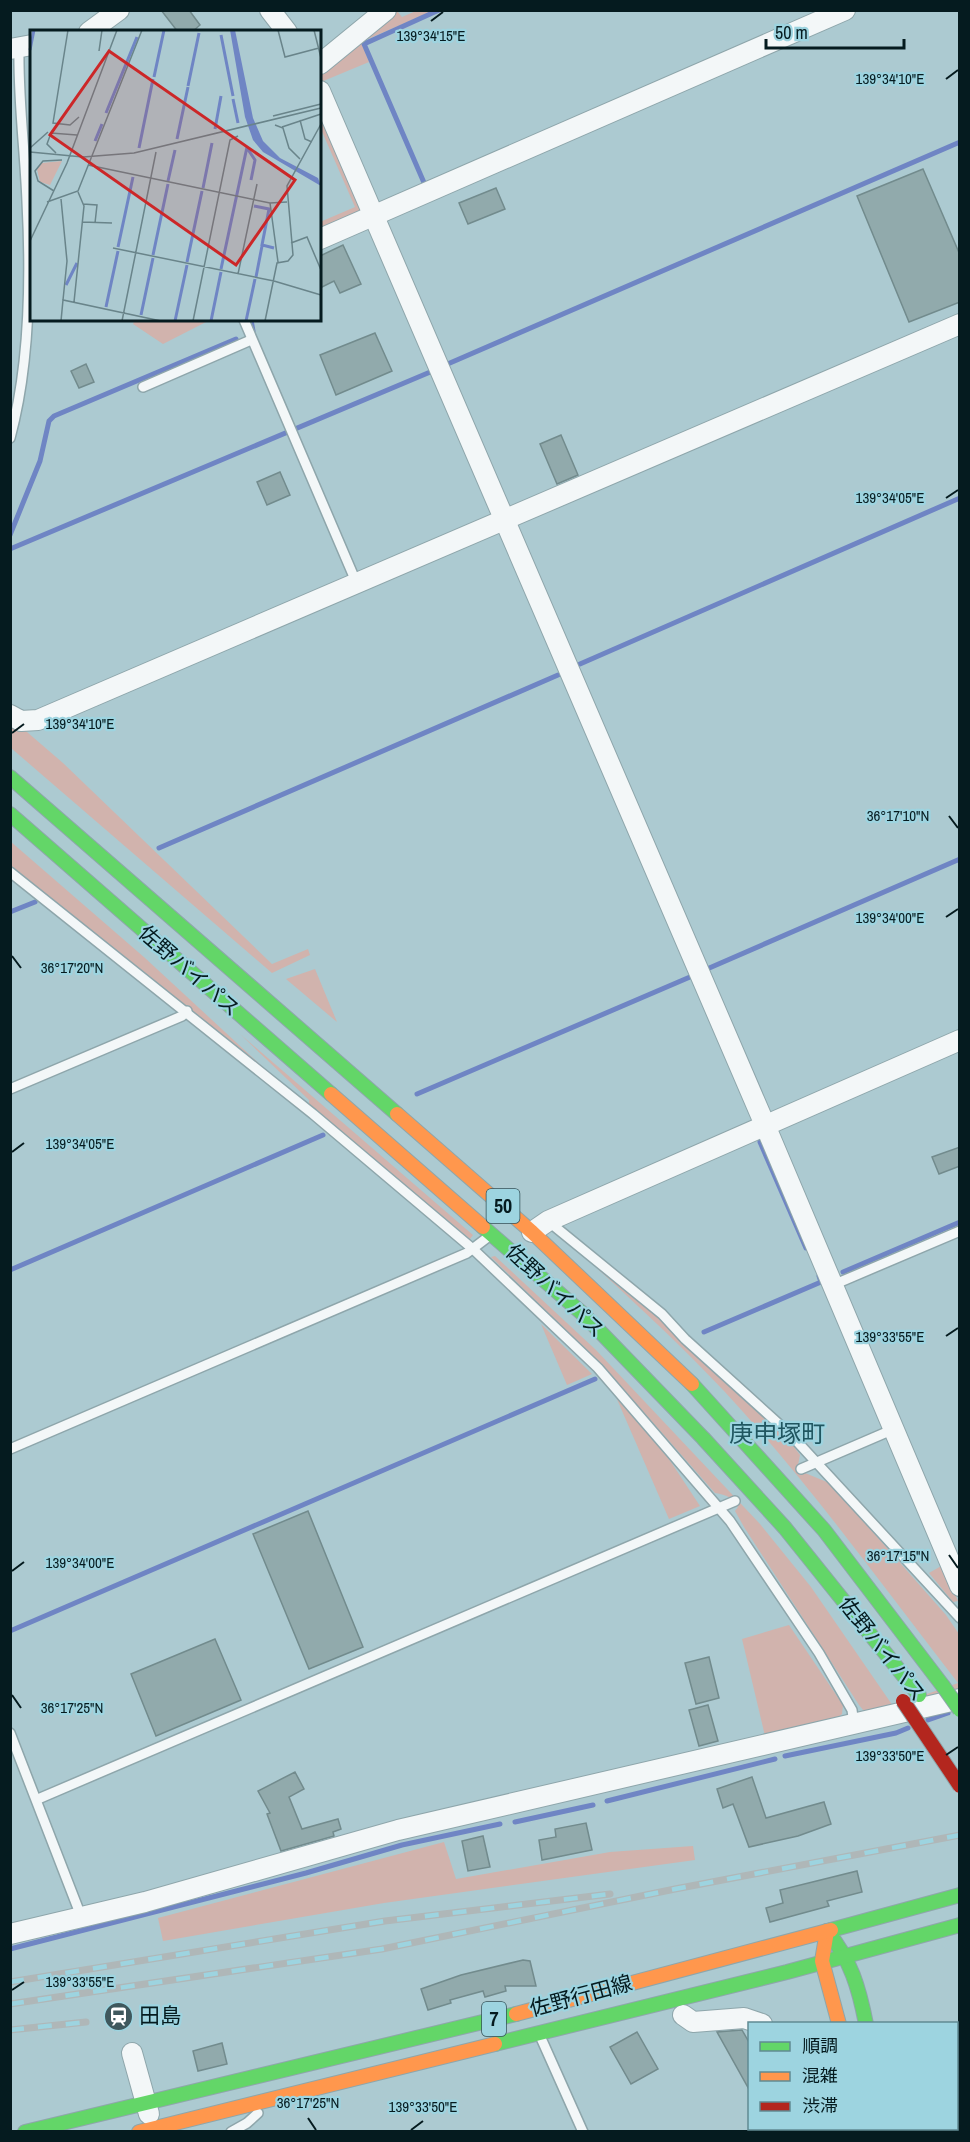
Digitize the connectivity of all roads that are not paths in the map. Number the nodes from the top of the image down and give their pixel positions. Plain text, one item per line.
1 (119, 10) edge
2 (270, 10) edge
3 (386, 10) edge
4 (845, 10) edge
5 (92, 30) edge
6 (285, 30) edge
7 (20, 47) edge
8 (321, 63) edge
9 (321, 93) edge
10 (372, 217) junction
11 (321, 239) edge
12 (244, 321) edge
13 (960, 324) edge
14 (251, 340) junction
15 (143, 387) dead end
16 (10, 438) edge
17 (503, 522) junction
18 (357, 584) junction
19 (10, 715) edge
20 (10, 777) edge
21 (10, 814) edge
22 (10, 872) edge
23 (187, 1011) junction
24 (960, 1040) edge
25 (10, 1089) edge
26 (765, 1125) junction
27 (548, 1221) junction
28 (960, 1231) edge
29 (532, 1232) junction
30 (492, 1233) junction
31 (474, 1250) junction
32 (833, 1285) junction
33 (894, 1429) junction
34 (10, 1449) edge
35 (816, 1463) junction
36 (801, 1469) dead end
37 (735, 1501) dead end
38 (718, 1507) junction
39 (960, 1586) edge
40 (855, 1613) junction
41 (960, 1618) edge
42 (960, 1699) edge
43 (960, 1710) edge
44 (932, 1715) dead end
45 (854, 1724) junction
46 (10, 1733) edge
47 (960, 1786) edge
48 (38, 1799) junction
49 (960, 1895) edge
50 (81, 1916) junction
51 (960, 1925) edge
52 (827, 1931) junction
53 (10, 1934) edge
54 (848, 1954) junction
55 (822, 1961) junction
56 (531, 2010) junction
57 (683, 2015) dead end
58 (756, 2022) edge
59 (839, 2022) edge
60 (866, 2022) edge
61 (539, 2031) junction
62 (132, 2053) dead end
63 (271, 2099) junction
64 (146, 2103) junction
65 (146, 2130) edge
66 (25, 2132) edge
67 (231, 2132) edge
68 (583, 2132) edge

1 - 5 street
2 - 6 street
3 - 8 street
4 - 10 street
7 - 16 lane
9 - 10 street
10 - 11 street
10 - 17 street
12 - 14 lane
13 - 17 street
14 - 15 lane
14 - 18 lane
17 - 18 street
17 - 26 street
18 - 19 street
20 - 29 main road, 佐野バイパス / 50
21 - 30 main road, 佐野バイパス / 50
22 - 23 lane
23 - 25 lane
23 - 31 lane
24 - 26 street
26 - 27 street
26 - 32 street
27 - 29 street
27 - 35 lane
28 - 32 lane
29 - 43 main road, 佐野バイパス / 50, bridge
30 - 31 lane
30 - 40 main road, 佐野バイパス / 50
31 - 34 lane
31 - 38 lane
32 - 33 street
33 - 35 lane
33 - 39 street
35 - 36 lane
35 - 41 lane
37 - 38 lane
38 - 45 lane
38 - 48 lane
40 - 44 main road, 佐野バイパス / 50
40 - 47 main road, bridge
42 - 45 street
45 - 50 street
46 - 48 lane
48 - 50 lane
49 - 52 main road, 佐野行田線 / 7
50 - 53 street
51 - 54 main road, 佐野行田線 / 7
52 - 54 main road
52 - 55 main road
52 - 56 main road, 佐野行田線 / 7
54 - 55 main road, 佐野行田線 / 7
54 - 60 main road
55 - 59 main road
55 - 61 main road, 佐野行田線 / 7
56 - 61 lane
56 - 64 main road, 佐野行田線 / 7
57 - 58 street
61 - 63 main road, 佐野行田線 / 7
61 - 68 lane
62 - 64 street
63 - 65 main road, 佐野行田線 / 7
63 - 67 lane
64 - 65 street
64 - 66 main road, 佐野行田線 / 7

